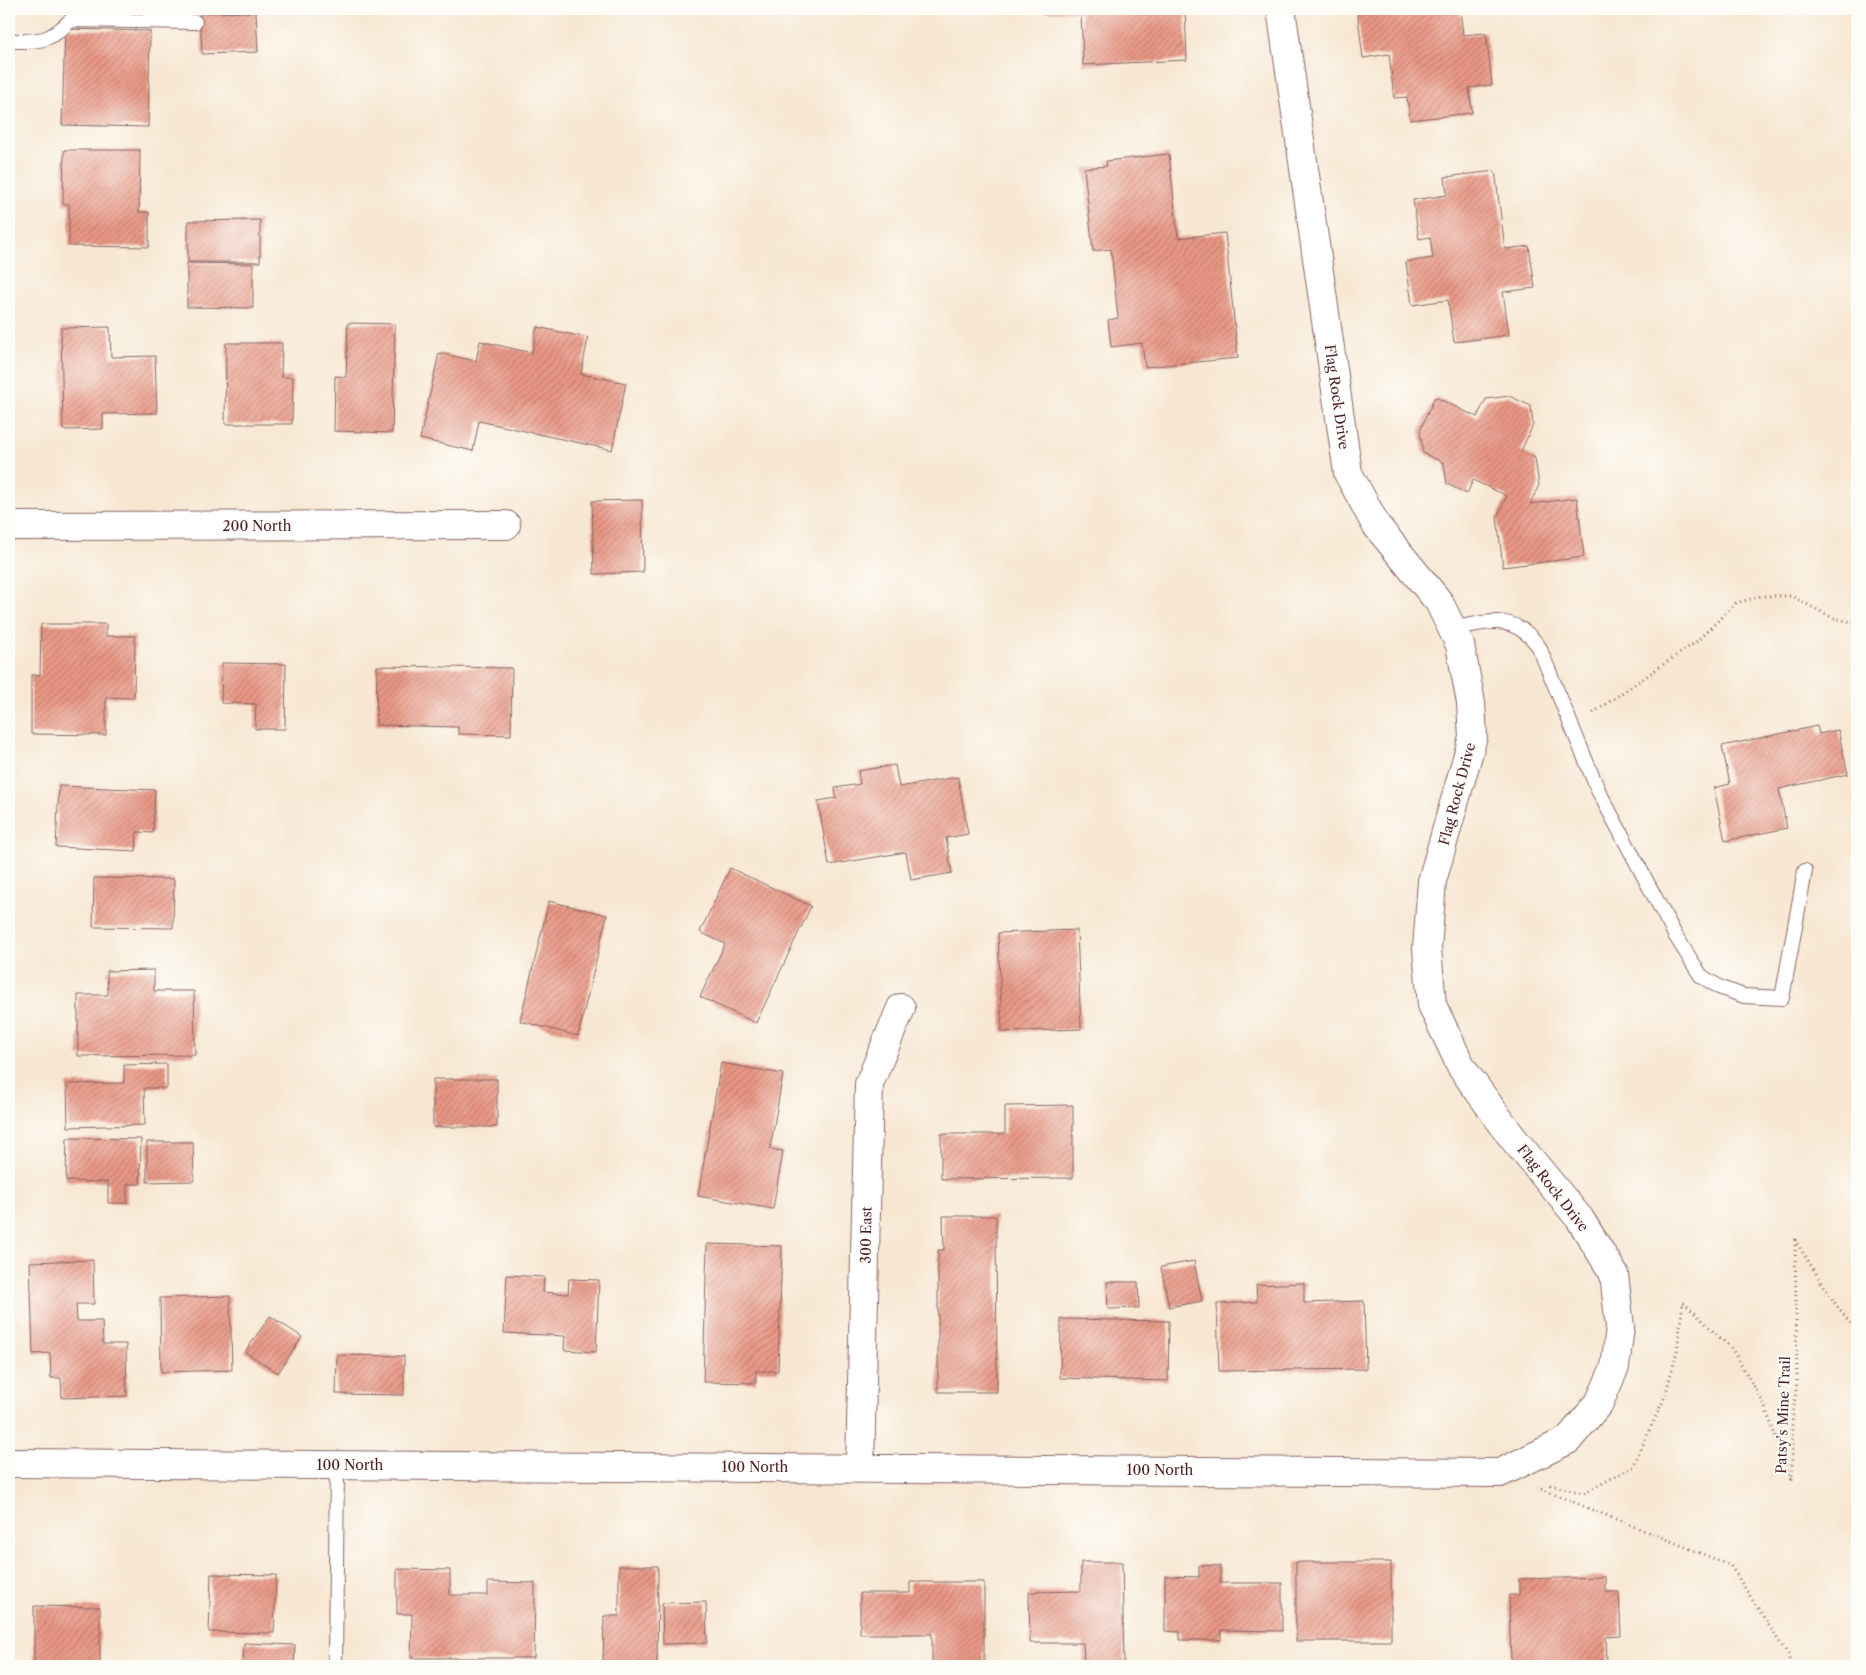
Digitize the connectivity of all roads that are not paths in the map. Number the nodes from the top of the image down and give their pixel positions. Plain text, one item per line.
1 (1281, 9) edge
2 (195, 22) dead end
3 (9, 40) edge
4 (506, 525) dead end
5 (9, 526) edge
6 (1451, 629) junction
7 (1805, 871) dead end
8 (901, 1008) dead end
9 (9, 1463) edge
10 (337, 1465) junction
11 (860, 1468) junction
12 (1500, 1473) joint
13 (335, 1666) edge

1 - 6 street, Flag Rock Drive
2 - 3 lane
4 - 5 street, 200 North
6 - 7 lane
6 - 12 street, Flag Rock Drive
8 - 11 street, 300 East
9 - 10 street, 100 North
10 - 11 street, 100 North
10 - 13 lane
11 - 12 street, 100 North

